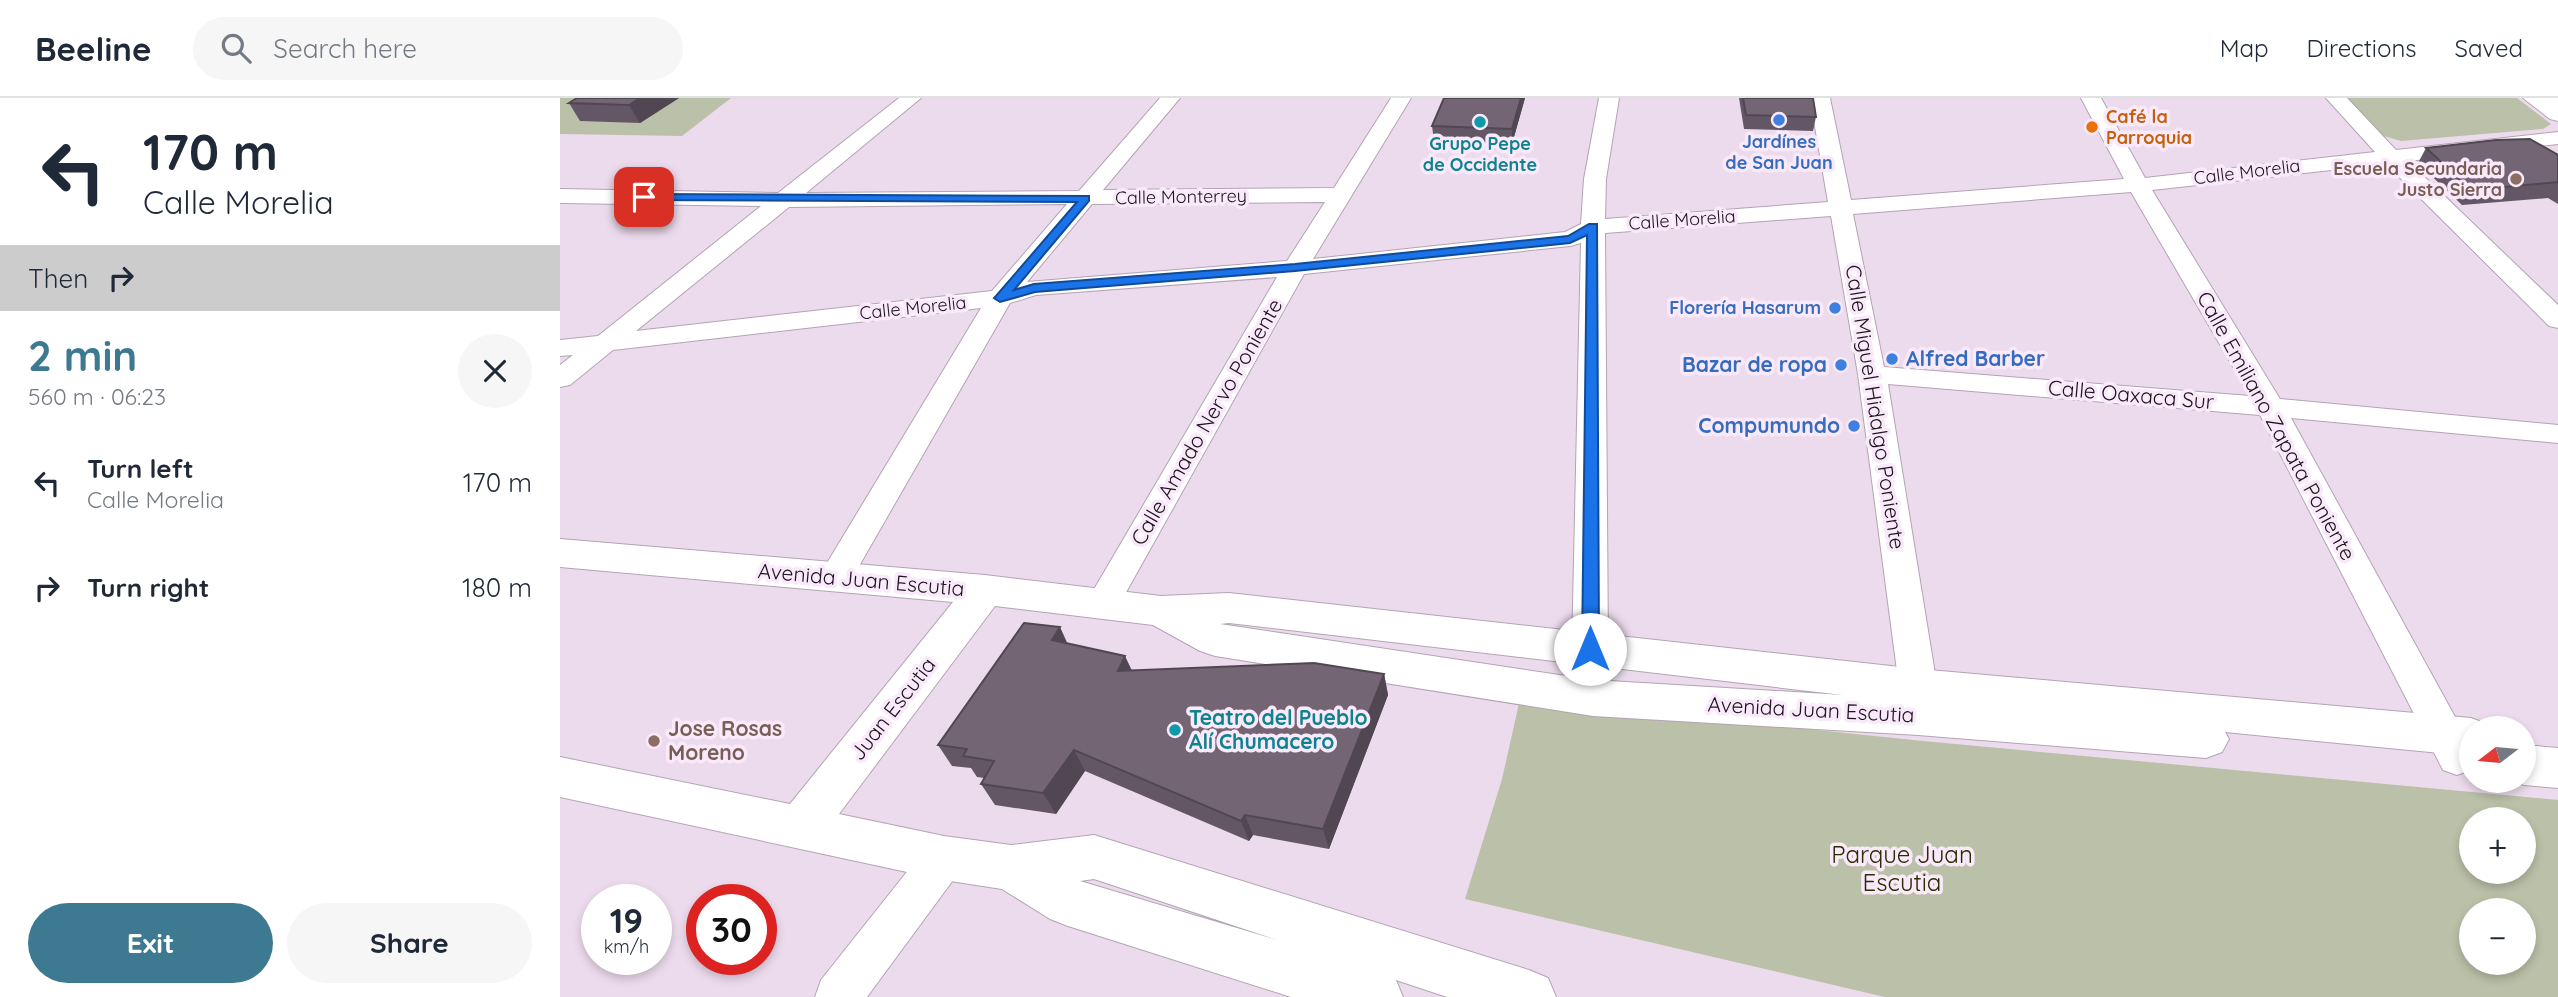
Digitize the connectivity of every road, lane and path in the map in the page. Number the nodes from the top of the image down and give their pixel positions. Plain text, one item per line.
1 (911, 98) edge
2 (1170, 98) edge
3 (1401, 98) edge
4 (1609, 98) edge
5 (1820, 98) edge
6 (2091, 98) edge
7 (2336, 98) edge
8 (2533, 98) edge
9 (2547, 98) edge
10 (2558, 99) edge
11 (2558, 104) edge
12 (2558, 114) edge
13 (2558, 138) edge
14 (2390, 156) junction
15 (2138, 185) junction
16 (1341, 195) junction
17 (560, 196) edge
18 (1086, 199) junction
19 (784, 200) junction
20 (1842, 208) junction
21 (1593, 227) junction
22 (1295, 268) junction
23 (1000, 298) junction
24 (2558, 320) edge
25 (603, 344) junction
26 (560, 348) edge
27 (1872, 374) junction
28 (560, 379) edge
29 (2271, 408) junction
30 (2558, 434) edge
31 (560, 553) edge
32 (835, 578) junction
33 (985, 590) junction
34 (1103, 603) junction
35 (1161, 611) junction
36 (1590, 649) junction
37 (1593, 698) junction
38 (1918, 701) junction
39 (2536, 742) edge
40 (2459, 743) edge
41 (2558, 745) edge
42 (2459, 747) edge
43 (2536, 766) edge
44 (2558, 768) edge
45 (560, 777) edge
46 (800, 828) junction
47 (944, 858) junction
48 (1011, 868) junction
49 (838, 997) edge
50 (1376, 997) edge
51 (1528, 997) edge

1 - 19 street
2 - 18 street
3 - 16 street, Calle Amado Nervo Poniente
4 - 21 street
5 - 20 street, Calle Miguel Hidalgo Poniente
6 - 15 street, Calle Emiliano Zapata Poniente
7 - 14 street
8 - 12 main road
9 - 10 street
9 - 11 main road
13 - 14 street, Calle Morelia
14 - 15 street, Calle Morelia
14 - 24 street
15 - 20 street, Calle Morelia
15 - 29 street, Calle Emiliano Zapata Poniente
16 - 18 street, Calle Monterrey
16 - 22 street, Calle Amado Nervo Poniente
17 - 19 street, Calle Monterrey
18 - 19 street, Calle Monterrey
18 - 23 street
19 - 25 street
20 - 21 street, Calle Morelia
20 - 27 street, Calle Miguel Hidalgo Poniente
21 - 22 street, Calle Morelia
21 - 36 street
22 - 23 street, Calle Morelia
22 - 34 street, Calle Amado Nervo Poniente
23 - 25 street, Calle Morelia
23 - 32 street
25 - 26 street, Calle Morelia
25 - 28 street
27 - 29 street, Calle Oaxaca Sur
27 - 38 street, Calle Miguel Hidalgo Poniente
29 - 30 street, Calle Oaxaca Sur
29 - 40 street, Calle Emiliano Zapata Poniente
31 - 32 main road, Avenida Juan Escutia
32 - 33 main road, Avenida Juan Escutia
33 - 34 main road, Avenida Juan Escutia
33 - 46 main road, Juan Escutia
34 - 35 main road, Avenida Juan Escutia
35 - 36 main road, Avenida Juan Escutia
35 - 37 main road, Avenida Juan Escutia
36 - 37 street
36 - 38 main road, Avenida Juan Escutia
37 - 38 main road, Avenida Juan Escutia
38 - 42 main road, Avenida Juan Escutia
39 - 41 main road
43 - 44 main road
45 - 46 main road
46 - 47 main road
47 - 48 main road
47 - 49 street
48 - 50 main road
48 - 51 main road

